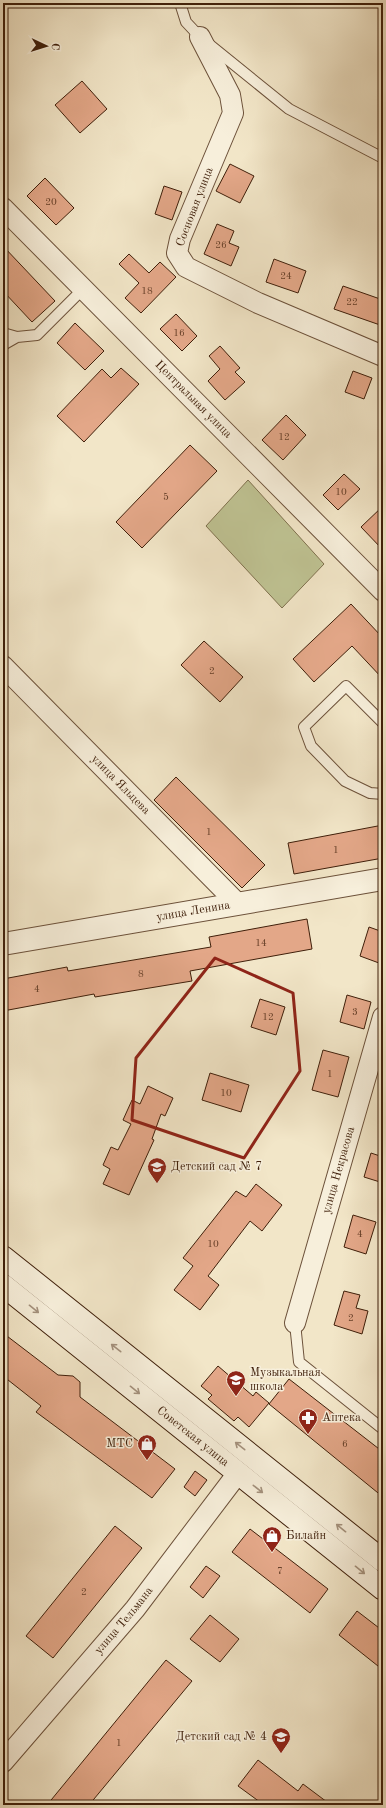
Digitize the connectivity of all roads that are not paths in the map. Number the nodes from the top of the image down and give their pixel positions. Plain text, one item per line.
1 (180, 3) edge
2 (200, 37) junction
3 (383, 158) edge
4 (3, 208) edge
5 (83, 289) junction
6 (3, 333) edge
7 (17, 337) junction
8 (3, 345) edge
9 (383, 356) edge
10 (383, 591) edge
11 (3, 666) edge
12 (383, 723) edge
13 (383, 794) edge
14 (383, 879) edge
15 (237, 903) junction
16 (3, 944) edge
17 (383, 1017) edge
18 (3, 1257) edge
19 (3, 1285) edge
20 (295, 1323) joint
21 (383, 1429) edge
22 (238, 1473) junction
23 (383, 1560) edge
24 (383, 1589) edge
25 (3, 1761) edge

1 - 2 lane
2 - 3 lane
2 - 9 street, Сосновая улица
4 - 5 street, Центральная улица
5 - 7 lane
5 - 10 street, Центральная улица
6 - 7 lane
7 - 8 lane
11 - 15 street, улица Яльцева
12 - 13 lane
14 - 15 main road, улица Ленина
15 - 16 main road, улица Ленина
17 - 20 street, улица Некрасова
23 -> 18 main road, Советская улица
19 -> 22 main road, Советская улица
20 - 21 lane
22 -> 24 main road, Советская улица
22 - 25 street, улица Тельмана

